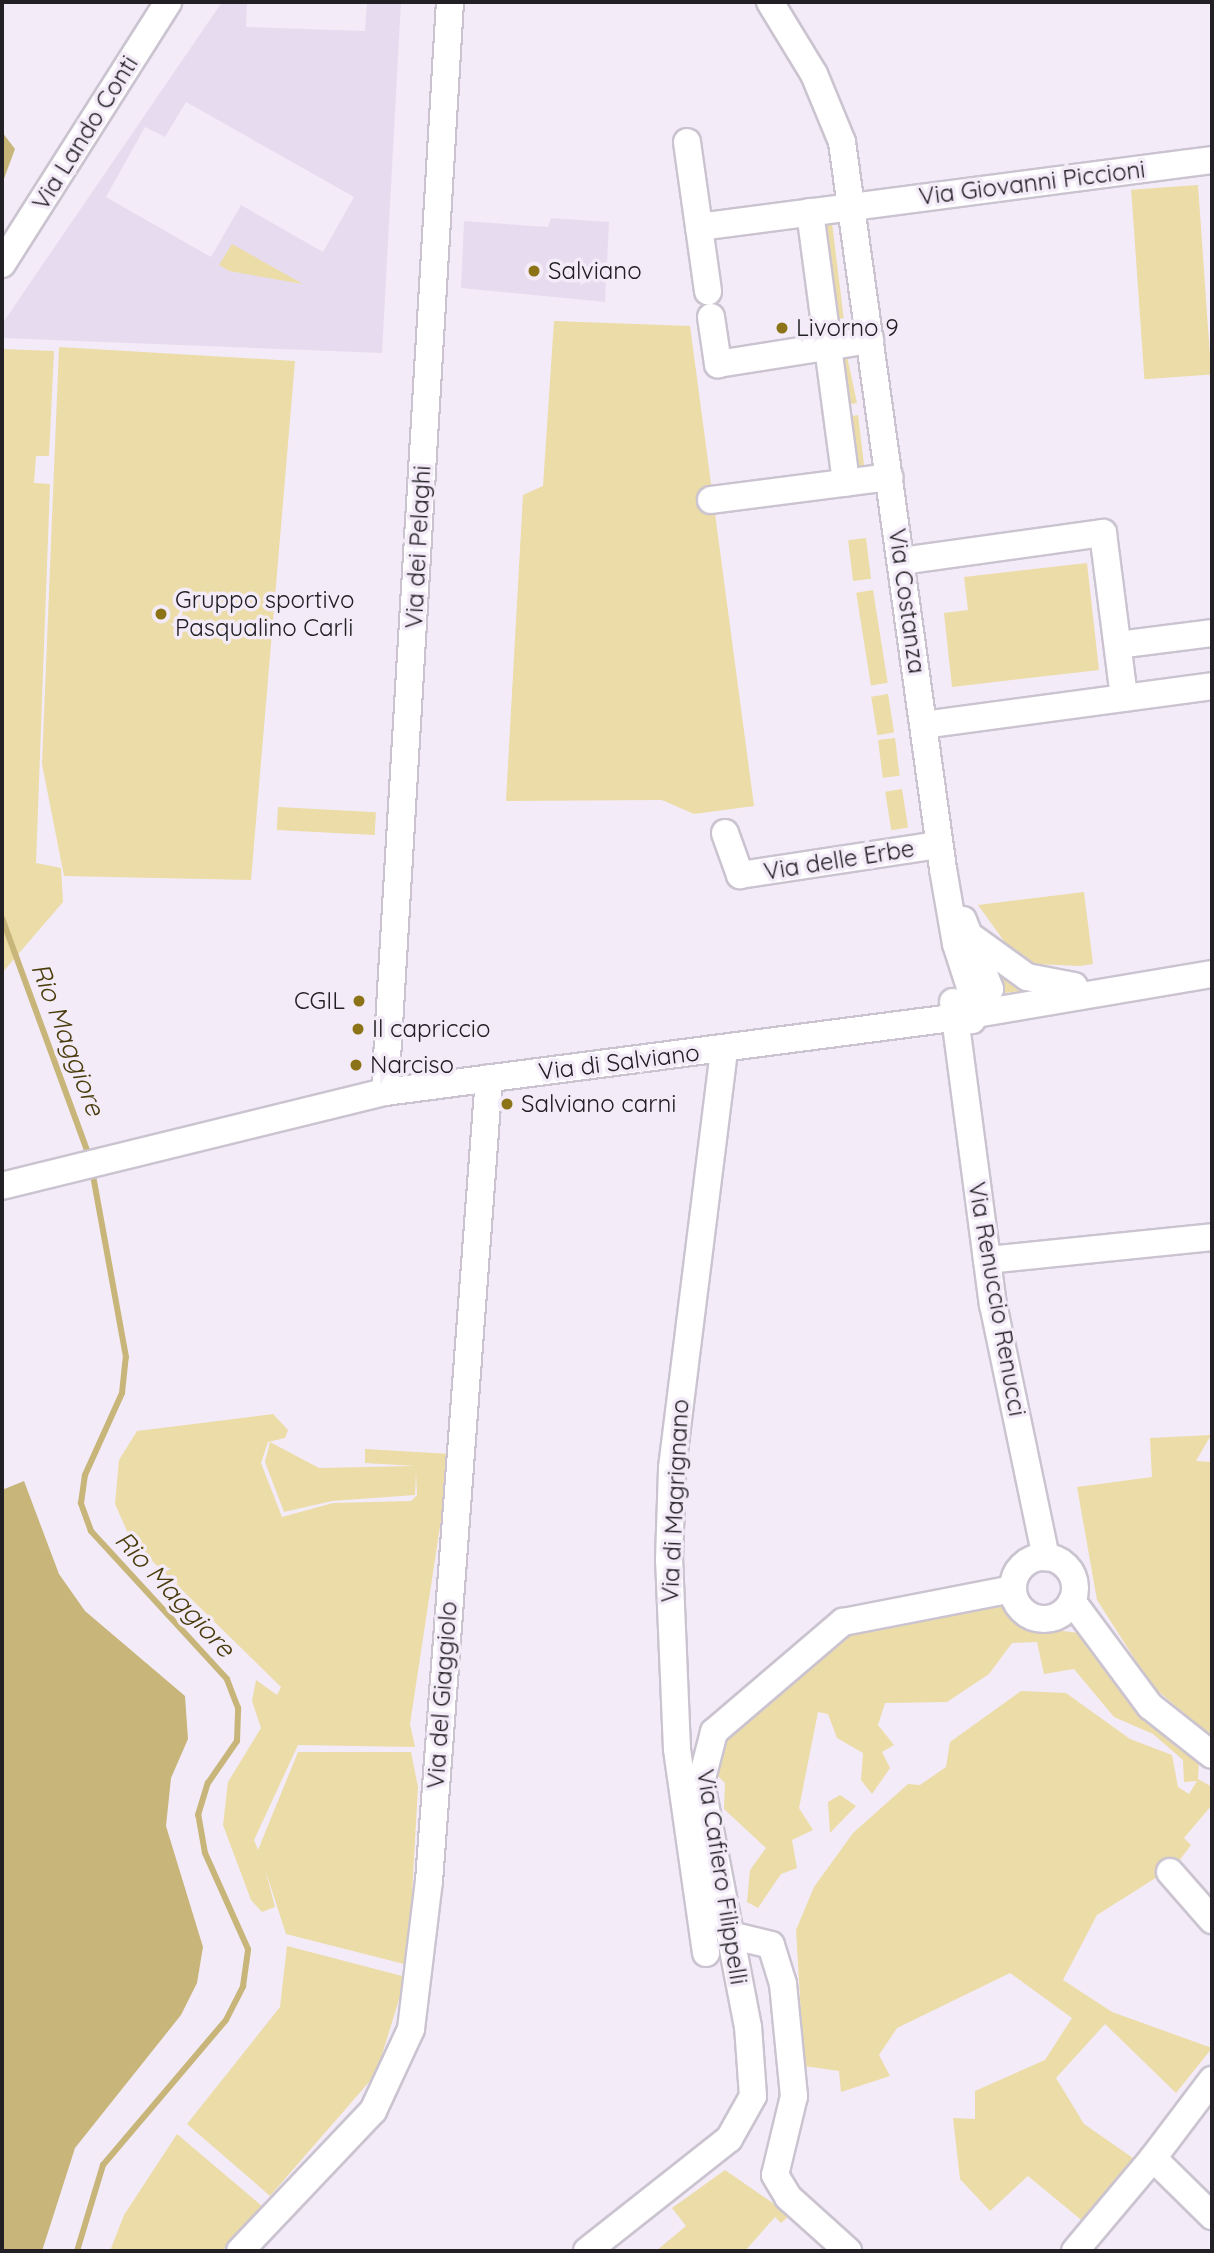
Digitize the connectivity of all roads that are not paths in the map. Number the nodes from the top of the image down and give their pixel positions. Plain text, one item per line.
1 (168, 2) edge
2 (450, 2) edge
3 (770, 2) edge
4 (687, 142) dead end
5 (1212, 160) edge
6 (852, 206) junction
7 (810, 212) junction
8 (699, 227) junction
9 (2, 264) edge
10 (708, 290) dead end
11 (711, 317) dead end
12 (870, 340) junction
13 (828, 347) junction
14 (890, 477) junction
15 (846, 483) junction
16 (711, 500) dead end
17 (901, 561) junction
18 (1212, 633) edge
19 (1118, 645) junction
20 (1212, 685) edge
21 (1124, 698) junction
22 (924, 725) junction
23 (726, 833) dead end
24 (939, 845) junction
25 (963, 940) junction
26 (1212, 974) edge
27 (1104, 988) junction
28 (978, 1013) junction
29 (954, 1028) junction
30 (724, 1049) junction
31 (489, 1078) junction
32 (385, 1092) junction
33 (2, 1186) edge
34 (1212, 1237) edge
35 (987, 1260) junction
36 (1046, 1558) junction
37 (1013, 1589) junction
38 (1072, 1601) junction
39 (1212, 1755) edge
40 (1170, 1872) dead end
41 (1212, 1920) edge
42 (730, 1935) junction
43 (706, 1953) dead end
44 (1212, 2080) edge
45 (1153, 2158) junction
46 (1212, 2216) edge
47 (240, 2251) edge
48 (587, 2251) edge
49 (848, 2251) edge
50 (1074, 2251) edge

1 - 9 street, Via Lando Conti
2 - 32 street, Via dei Pelaghi
3 - 6 street, Via Costanza
4 - 8 street
5 - 6 street, Via Giovanni Piccioni
6 - 7 street
6 - 12 street, Via Costanza
7 - 8 street
7 - 13 street
8 - 10 street
11 - 13 street
12 - 13 street
12 - 14 street, Via Costanza
13 - 15 street
14 - 15 street
14 - 17 street, Via Costanza
15 - 16 street
17 - 19 street
17 - 22 street, Via Costanza
18 - 19 street
19 - 21 street
20 - 21 street
21 - 22 street
22 - 24 street, Via Costanza
23 - 24 street, Via delle Erbe
24 - 25 street, Via Costanza
25 - 27 street
25 - 28 street, Via Costanza
25 - 29 street, Via Costanza
26 - 27 street
27 - 28 street
28 - 29 street
29 - 30 street, Via di Salviano
29 - 35 street, Via Renuccio Renucci
30 - 31 street, Via di Salviano
30 - 43 street, Via di Magrignano
31 - 32 street, Via di Salviano
31 - 47 street, Via del Giaggiolo
32 - 33 street, Via di Salviano
34 - 35 street
35 - 36 street, Via Renuccio Renucci
36 - 37 street
36 - 38 street
37 - 38 street
37 - 42 street, Via Cafiero Filippelli
38 - 39 street
40 - 41 street
42 - 48 street, Via Cafiero Filippelli
42 - 49 street
44 - 45 street
45 - 46 street
45 - 50 street

